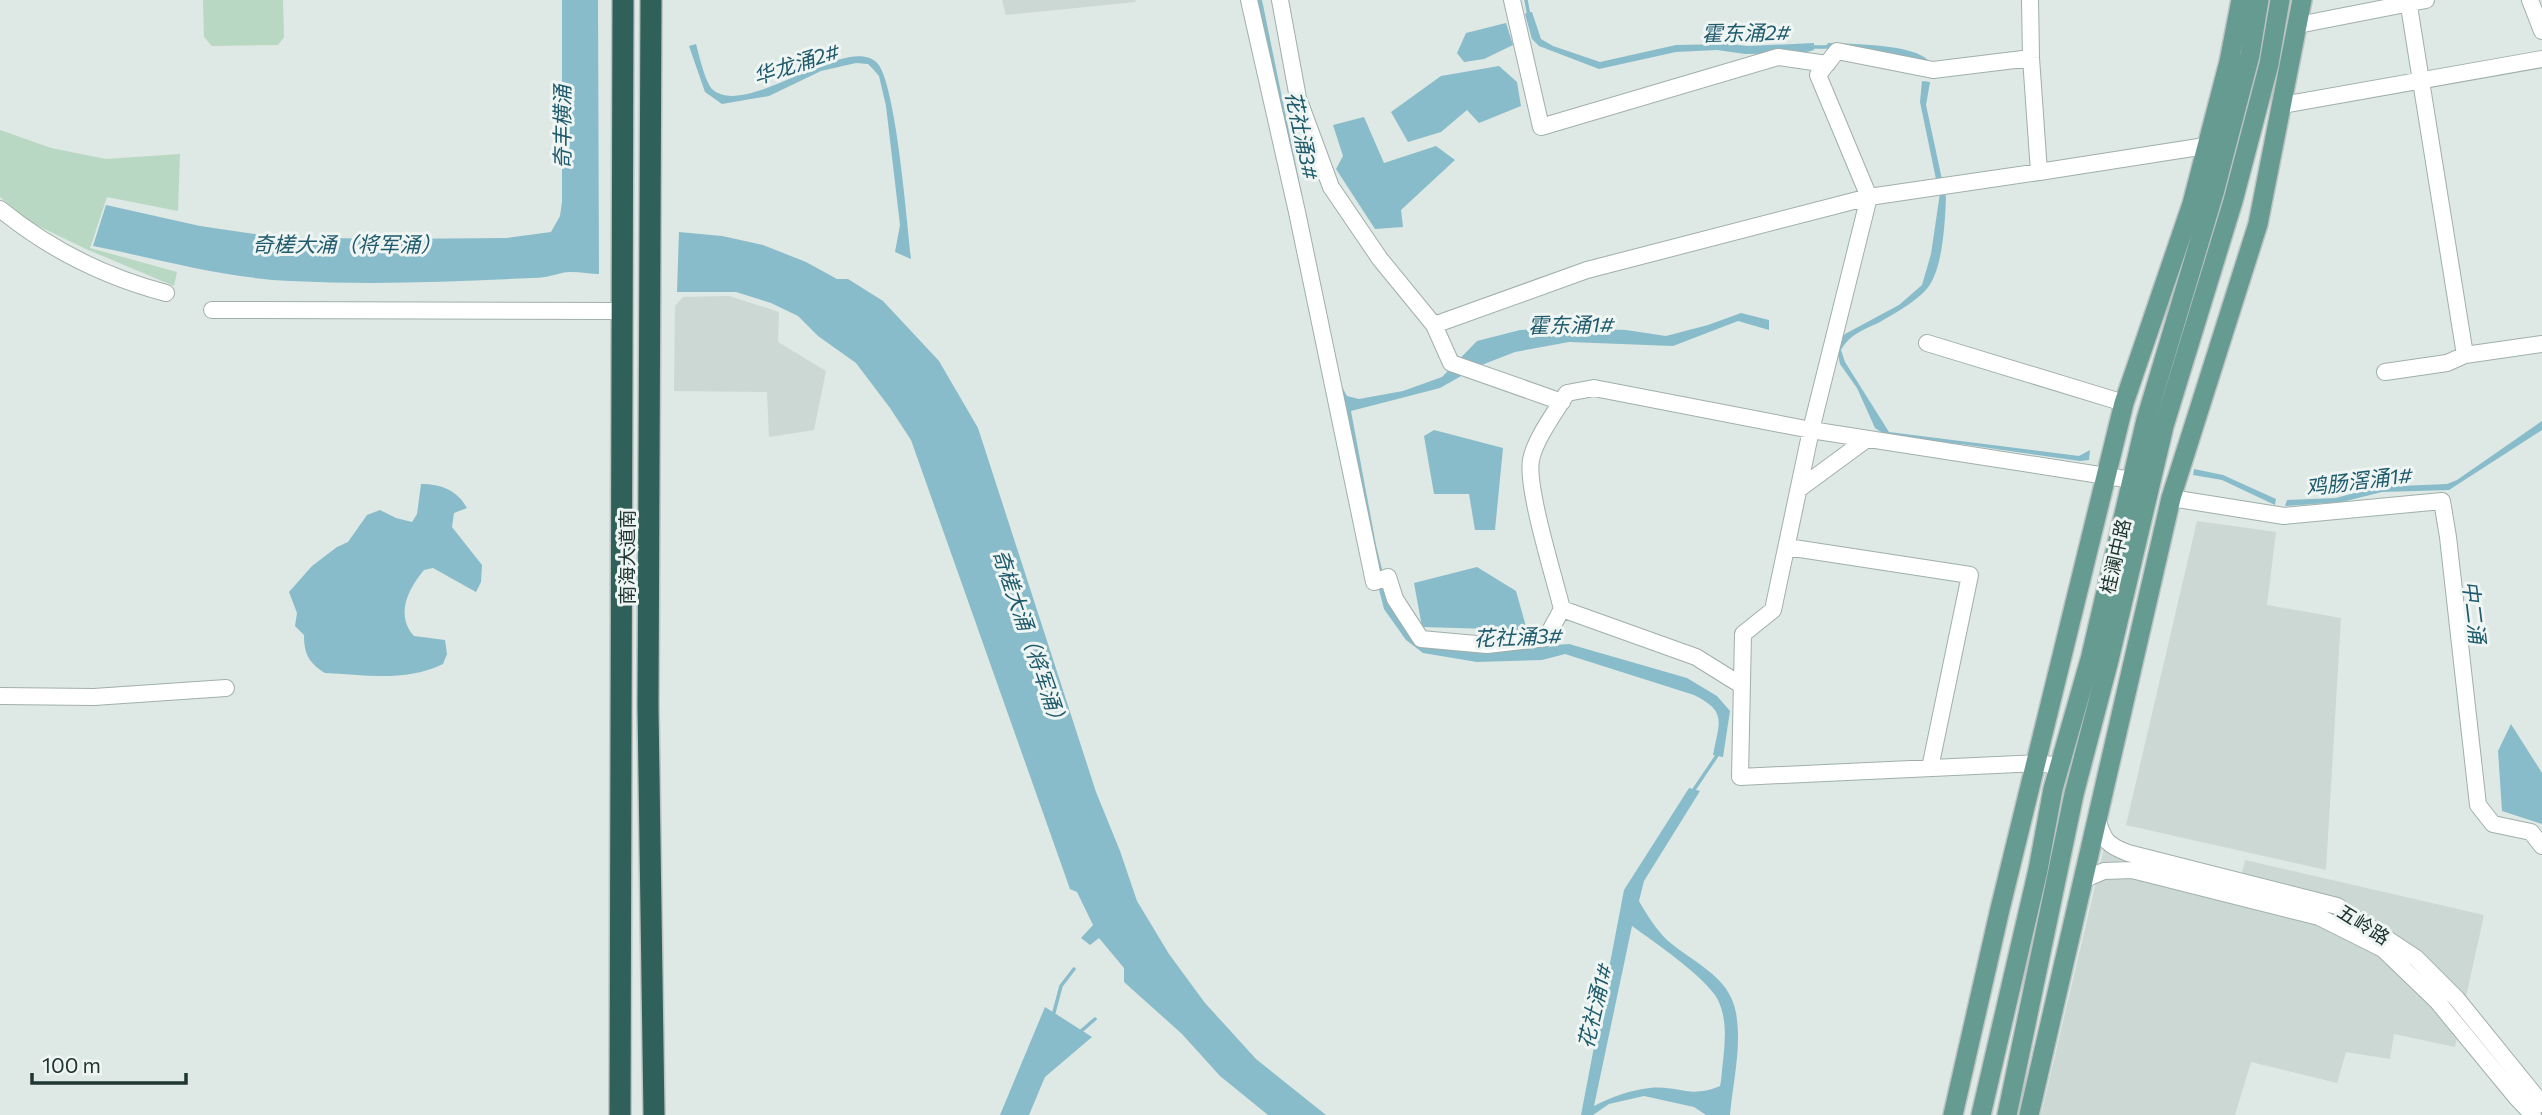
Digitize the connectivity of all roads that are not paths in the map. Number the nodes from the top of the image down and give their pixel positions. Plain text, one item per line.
1 (623, 0) edge
2 (651, 0) edge
3 (1249, 0) edge
4 (1280, 0) edge
5 (1512, 0) edge
6 (2030, 0) edge
7 (2241, 0) edge
8 (2259, 0) edge
9 (2280, 0) edge
10 (2302, 0) edge
11 (2426, 0) edge
12 (2530, 0) edge
13 (2408, 2) edge
14 (2298, 25) junction
15 (2542, 31) edge
16 (2271, 52) junction
17 (2031, 58) junction
18 (2542, 59) edge
19 (1827, 64) junction
20 (2423, 80) junction
21 (2282, 105) junction
22 (2228, 142) junction
23 (2207, 146) junction
24 (2039, 172) junction
25 (1869, 197) junction
26 (0, 209) edge
27 (166, 293) dead end
28 (212, 310) dead end
29 (621, 311) junction
30 (1434, 325) junction
31 (1927, 343) dead end
32 (2542, 344) edge
33 (2465, 355) junction
34 (2385, 372) dead end
35 (1562, 402) junction
36 (2124, 403) junction
37 (1811, 430) junction
38 (1867, 439) junction
39 (2107, 477) junction
40 (2132, 480) junction
41 (1799, 489) junction
42 (2171, 498) junction
43 (2140, 527) junction
44 (1787, 547) junction
45 (1562, 608) junction
46 (2109, 660) junction
47 (1741, 685) junction
48 (226, 688) dead end
49 (0, 696) edge
50 (2037, 763) junction
51 (2060, 766) junction
52 (1930, 768) junction
53 (2104, 789) junction
54 (2097, 819) junction
55 (2542, 846) edge
56 (2144, 858) junction
57 (2132, 870) junction
58 (2083, 880) junction
59 (2064, 961) junction
60 (2021, 1051) junction
61 (2542, 1104) edge
62 (654, 1114) edge
63 (620, 1115) edge
64 (1953, 1115) edge
65 (1981, 1115) edge
66 (2007, 1115) edge
67 (2029, 1115) edge
68 (2533, 1115) edge

1 - 29 highway, 南海大道南
2 - 62 highway, 南海大道南
3 - 45 street
4 - 30 street
5 - 19 street
6 - 17 street
7 - 23 main road
8 - 22 main road, 桂澜中路
9 - 16 main road, 桂澜中路
10 - 14 main road
11 - 13 street
12 - 15 street
13 - 14 street
13 - 20 street
14 - 21 main road
16 - 21 main road
16 - 43 main road, 桂澜中路
17 - 19 street
17 - 24 street
18 - 20 street
19 - 25 street
20 - 21 street
20 - 33 street
21 - 42 main road
22 - 23 street
22 - 40 main road, 桂澜中路
23 - 24 street
23 - 36 main road
24 - 25 street
25 - 30 street
25 - 37 street
26 - 27 street
28 - 29 street
29 - 63 highway, 南海大道南
30 - 35 street
31 - 36 street
32 - 33 street
33 - 34 street
35 - 37 street
35 - 45 street
36 - 39 main road
37 - 38 street
37 - 41 street
38 - 39 street
38 - 41 street
39 - 40 street
39 - 50 main road
40 - 51 main road, 桂澜中路
41 - 44 street
42 - 43 main road
42 - 53 main road
42 - 55 street
43 - 46 main road, 桂澜中路
44 - 47 street
44 - 52 street
45 - 47 street
46 - 53 main road
46 - 60 main road, 桂澜中路
47 - 52 street
48 - 49 street
50 - 51 street
50 - 52 street
50 - 64 main road
51 - 65 main road, 桂澜中路
53 - 54 main road
54 - 56 street, 五岭路
54 - 58 main road
56 - 57 street
56 - 61 street, 五岭路
57 - 58 street, 五岭路
57 - 68 street, 五岭路
58 - 59 main road
59 - 60 main road
59 - 67 main road
60 - 66 main road, 桂澜中路

